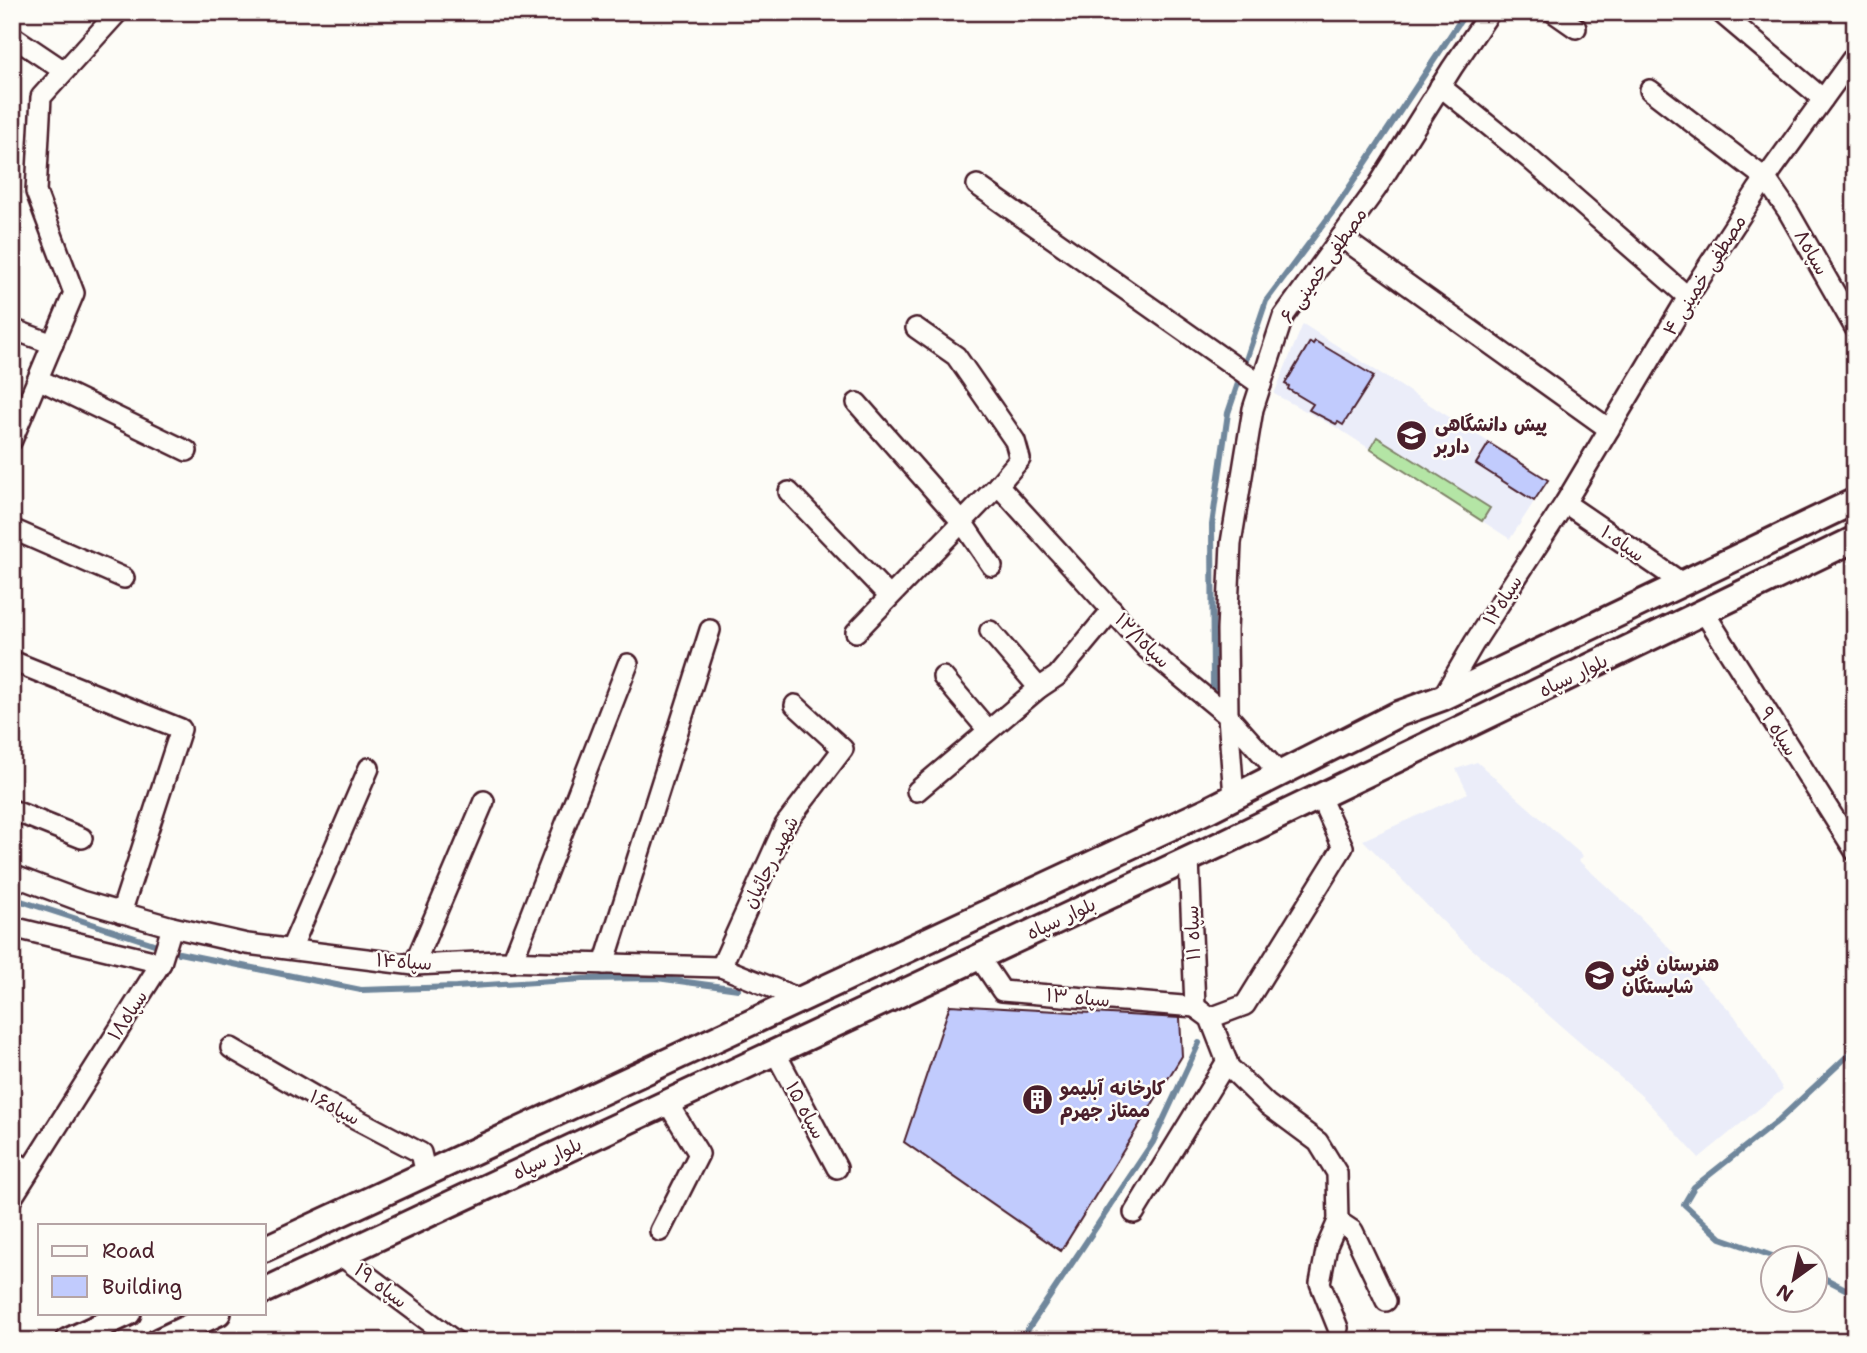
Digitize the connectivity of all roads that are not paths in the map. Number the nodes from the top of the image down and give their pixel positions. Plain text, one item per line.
1 (118, 12) edge
2 (1553, 12) edge
3 (1720, 12) edge
4 (1483, 15) edge
5 (1576, 28) dead end
6 (12, 36) edge
7 (1855, 55) edge
8 (64, 71) junction
9 (1440, 86) junction
10 (1650, 90) dead end
11 (1823, 99) junction
12 (1766, 178) junction
13 (977, 184) dead end
14 (1341, 237) junction
15 (1688, 297) junction
16 (916, 328) dead end
17 (1855, 328) edge
18 (12, 329) edge
19 (53, 344) junction
20 (38, 379) junction
21 (1261, 385) junction
22 (857, 403) dead end
23 (1609, 429) junction
24 (12, 440) edge
25 (187, 451) dead end
26 (998, 485) junction
27 (789, 492) dead end
28 (1855, 501) edge
29 (1565, 503) junction
30 (962, 522) junction
31 (12, 529) edge
32 (1855, 540) edge
33 (992, 566) dead end
34 (124, 578) dead end
35 (1682, 583) junction
36 (889, 596) junction
37 (1112, 610) junction
38 (1704, 612) junction
39 (710, 630) dead end
40 (990, 631) dead end
41 (856, 632) dead end
42 (12, 661) edge
43 (628, 664) dead end
44 (943, 677) dead end
45 (1039, 688) junction
46 (1441, 698) junction
47 (795, 705) dead end
48 (1228, 716) junction
49 (988, 730) junction
50 (1452, 733) junction
51 (369, 768) dead end
52 (1280, 774) junction
53 (917, 791) dead end
54 (1234, 797) junction
55 (1320, 797) junction
56 (484, 801) dead end
57 (12, 810) edge
58 (82, 838) dead end
59 (1855, 850) edge
60 (1189, 859) junction
61 (12, 875) edge
62 (121, 913) junction
63 (12, 927) edge
64 (172, 927) junction
65 (291, 949) junction
66 (979, 957) junction
67 (512, 962) junction
68 (161, 963) junction
69 (604, 964) junction
70 (414, 965) junction
71 (721, 967) junction
72 (800, 999) junction
73 (1202, 1013) junction
74 (232, 1048) dead end
75 (775, 1052) junction
76 (1227, 1061) junction
77 (667, 1102) junction
78 (20, 1165) edge
79 (837, 1168) dead end
80 (426, 1174) junction
81 (12, 1198) edge
82 (1133, 1213) dead end
83 (1338, 1221) junction
84 (660, 1231) dead end
85 (266, 1248) edge
86 (340, 1255) junction
87 (266, 1290) edge
88 (1386, 1301) dead end
89 (126, 1314) edge
90 (217, 1314) edge
91 (1338, 1328) dead end
92 (68, 1341) edge
93 (159, 1341) edge
94 (455, 1341) edge

1 - 8 street
2 - 5 street
3 - 11 street
4 - 9 street, مصطفی خمینی ۶
6 - 8 street
7 - 11 street, مصطفی خمینی ۴
8 - 19 street
9 - 14 street, مصطفی خمینی ۶
9 - 15 street
10 - 12 street, سپاه۸
11 - 12 street, مصطفی خمینی ۴
12 - 15 street, مصطفی خمینی ۴
12 - 17 street, سپاه۸
13 - 21 street
14 - 21 street, مصطفی خمینی ۶
14 - 23 street
15 - 23 street, مصطفی خمینی ۴
16 - 26 street
18 - 19 street
19 - 20 street
20 - 24 street
20 - 25 street
21 - 48 street, مصطفی خمینی ۶
22 - 30 street
23 - 29 street, مصطفی خمینی ۴
26 - 30 street
26 - 37 street, سپاه۱۲/۱
27 - 36 street
28 - 35 main road, بلوار سپاه
29 - 35 street, سپاه۱۰
29 - 46 street, سپاه۱۲
30 - 33 street
30 - 36 street
31 - 34 street
32 - 38 main road, بلوار سپاه
35 - 46 main road, بلوار سپاه
36 - 41 street
37 - 45 street
37 - 48 street, سپاه۱۲/۱
38 - 50 main road, بلوار سپاه
38 - 59 street, سپاه ۹
39 - 69 street
40 - 45 street
42 - 62 street
43 - 67 street
44 - 49 street
45 - 49 street
46 - 50 main road
46 - 52 main road, بلوار سپاه
47 - 71 street, شهید رجائیان
48 - 52 street, سپاه۱۲/۱
48 - 54 street
49 - 53 street
50 - 55 main road, بلوار سپاه
51 - 65 street
52 - 54 main road, بلوار سپاه
54 - 72 main road, بلوار سپاه
55 - 60 main road, بلوار سپاه
55 - 73 street
56 - 70 street
57 - 58 street
60 - 66 main road, بلوار سپاه
60 - 73 street, سپاه ۱۱
61 - 62 street, سپاه۱۴
62 - 64 street, سپاه۱۴
63 - 68 street, سپاه۱۸
64 - 65 street, سپاه۱۴
64 - 68 street
65 - 70 street, سپاه۱۴
66 - 73 street, سپاه ۱۳
66 - 75 main road, بلوار سپاه
67 - 69 street, سپاه۱۴
67 - 70 street, سپاه۱۴
68 - 78 street, سپاه۱۸
69 - 71 street, سپاه۱۴
71 - 72 street, سپاه۱۴
72 - 80 main road, بلوار سپاه
73 - 76 street, سپاه ۱۱
74 - 80 street, سپاه۱۶
75 - 77 main road, بلوار سپاه
75 - 79 street, سپاه ۱۵
76 - 82 street
76 - 83 street, سپاه ۱۱
77 - 84 street
77 - 86 main road, بلوار سپاه
78 - 81 street, سپاه۱۸
80 - 85 main road, بلوار سپاه
83 - 88 street
83 - 91 street
86 - 87 main road, بلوار سپاه
86 - 94 street, سپاه ۱۹
89 - 92 main road
90 - 93 main road

